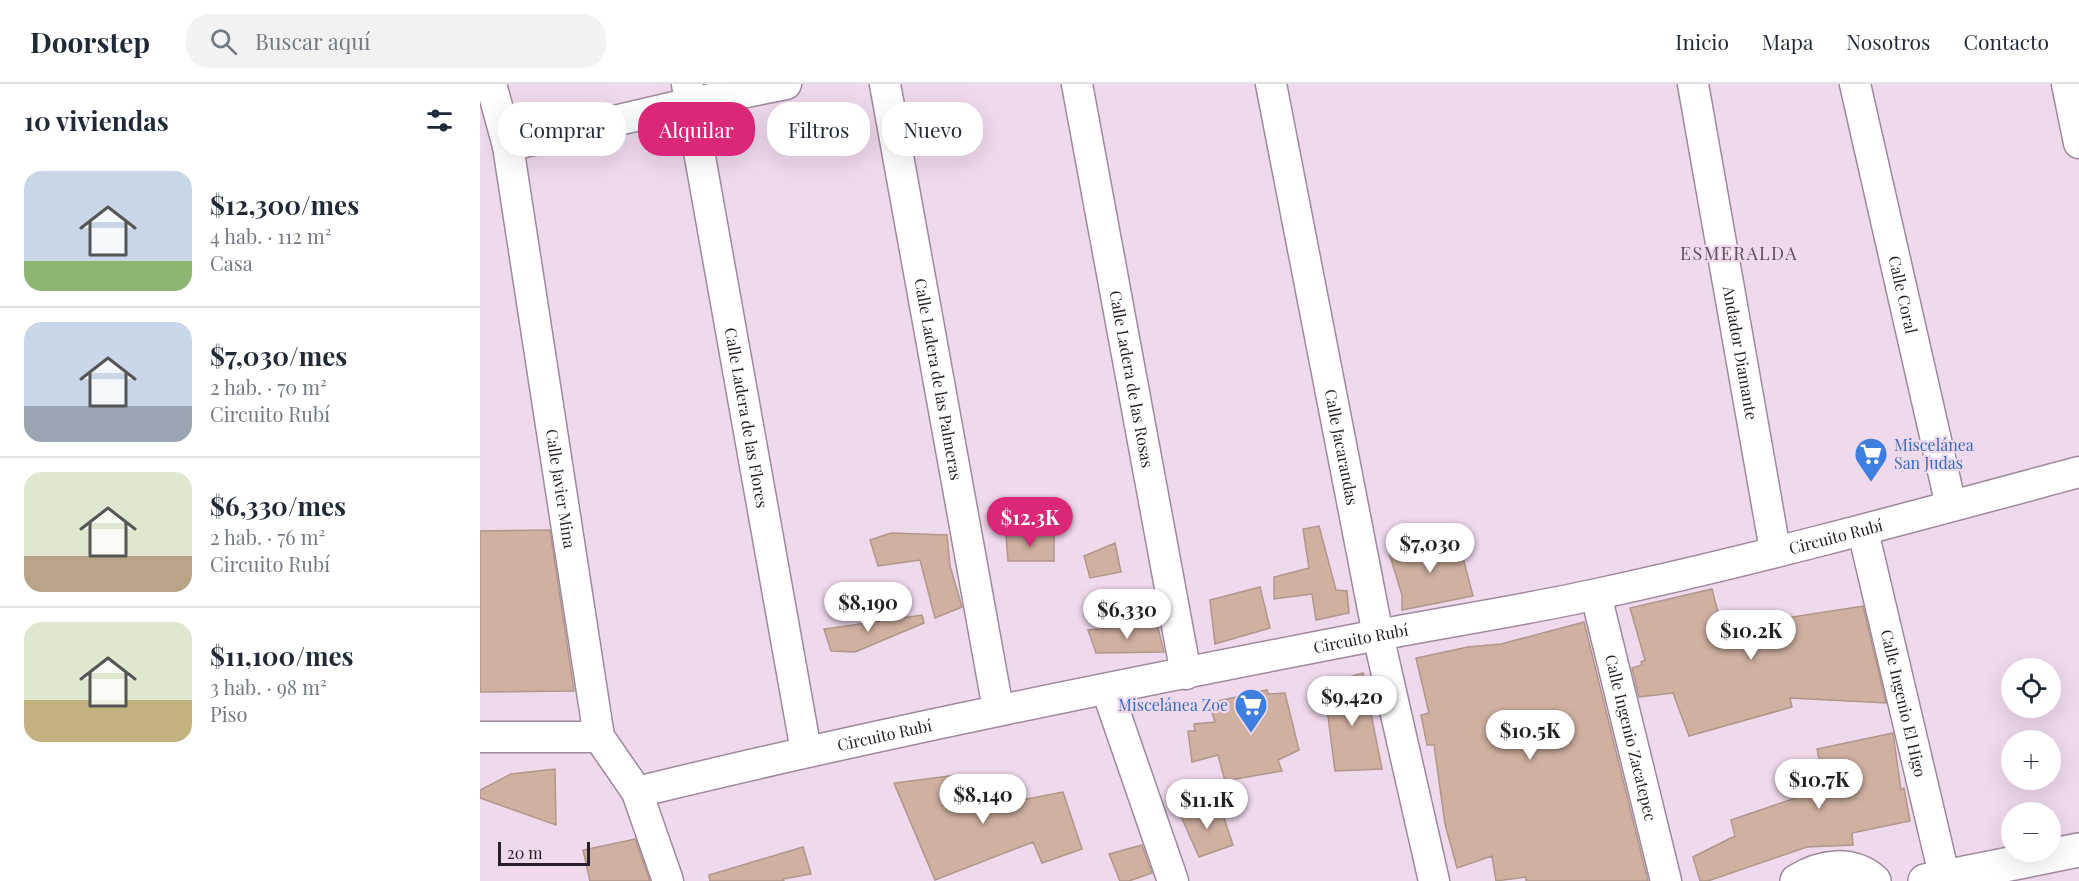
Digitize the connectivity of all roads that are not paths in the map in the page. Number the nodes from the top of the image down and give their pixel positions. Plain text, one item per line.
1 (491, 84) edge
2 (786, 84) edge
3 (885, 84) edge
4 (1077, 84) edge
5 (1271, 84) edge
6 (1693, 84) edge
7 (1855, 84) edge
8 (2067, 84) edge
9 (689, 93) edge
10 (498, 110) edge
11 (626, 111) edge
12 (2079, 143) edge
13 (510, 156) edge
14 (2078, 476) edge
15 (1951, 506) junction
16 (1863, 531) junction
17 (1775, 550) junction
18 (1596, 594) junction
19 (1378, 635) junction
20 (1186, 674) junction
21 (1107, 690) junction
22 (998, 709) junction
23 (480, 737) edge
24 (599, 737) junction
25 (806, 751) junction
26 (637, 792) junction
27 (2079, 850) edge
28 (1935, 878) edge
29 (668, 881) edge
30 (1173, 881) edge
31 (1434, 881) edge
32 (1666, 881) edge
33 (1797, 881) edge
34 (1874, 881) edge

1 - 10 street, Calle Javier Mina
2 - 9 street
3 - 22 street, Calle Ladera de las Palmeras
4 - 20 street, Calle Ladera de las Rosas
5 - 19 street, Calle Jacarandas
6 - 17 street, Andador Diamante
7 - 15 street, Calle Coral
8 - 12 street
9 - 11 street
9 - 25 street, Calle Ladera de las Flores
13 - 24 street, Calle Javier Mina
14 - 15 street, Circuito Rubí
15 - 16 street, Circuito Rubí
16 - 17 street, Circuito Rubí
16 - 28 street, Calle Ingenio El Higo
17 - 18 street, Circuito Rubí
18 - 19 street, Circuito Rubí
18 - 32 street, Calle Ingenio Zacatepec
19 - 20 street, Circuito Rubí
19 - 31 street, Calle Jacarandas
20 - 21 street, Circuito Rubí
21 - 22 street, Circuito Rubí
21 - 30 street
22 - 25 street, Circuito Rubí
23 - 24 street
24 - 26 street, Calle Javier Mina
25 - 26 street, Circuito Rubí
26 - 29 street, Calle Javier Mina
27 - 28 street
33 - 34 street

